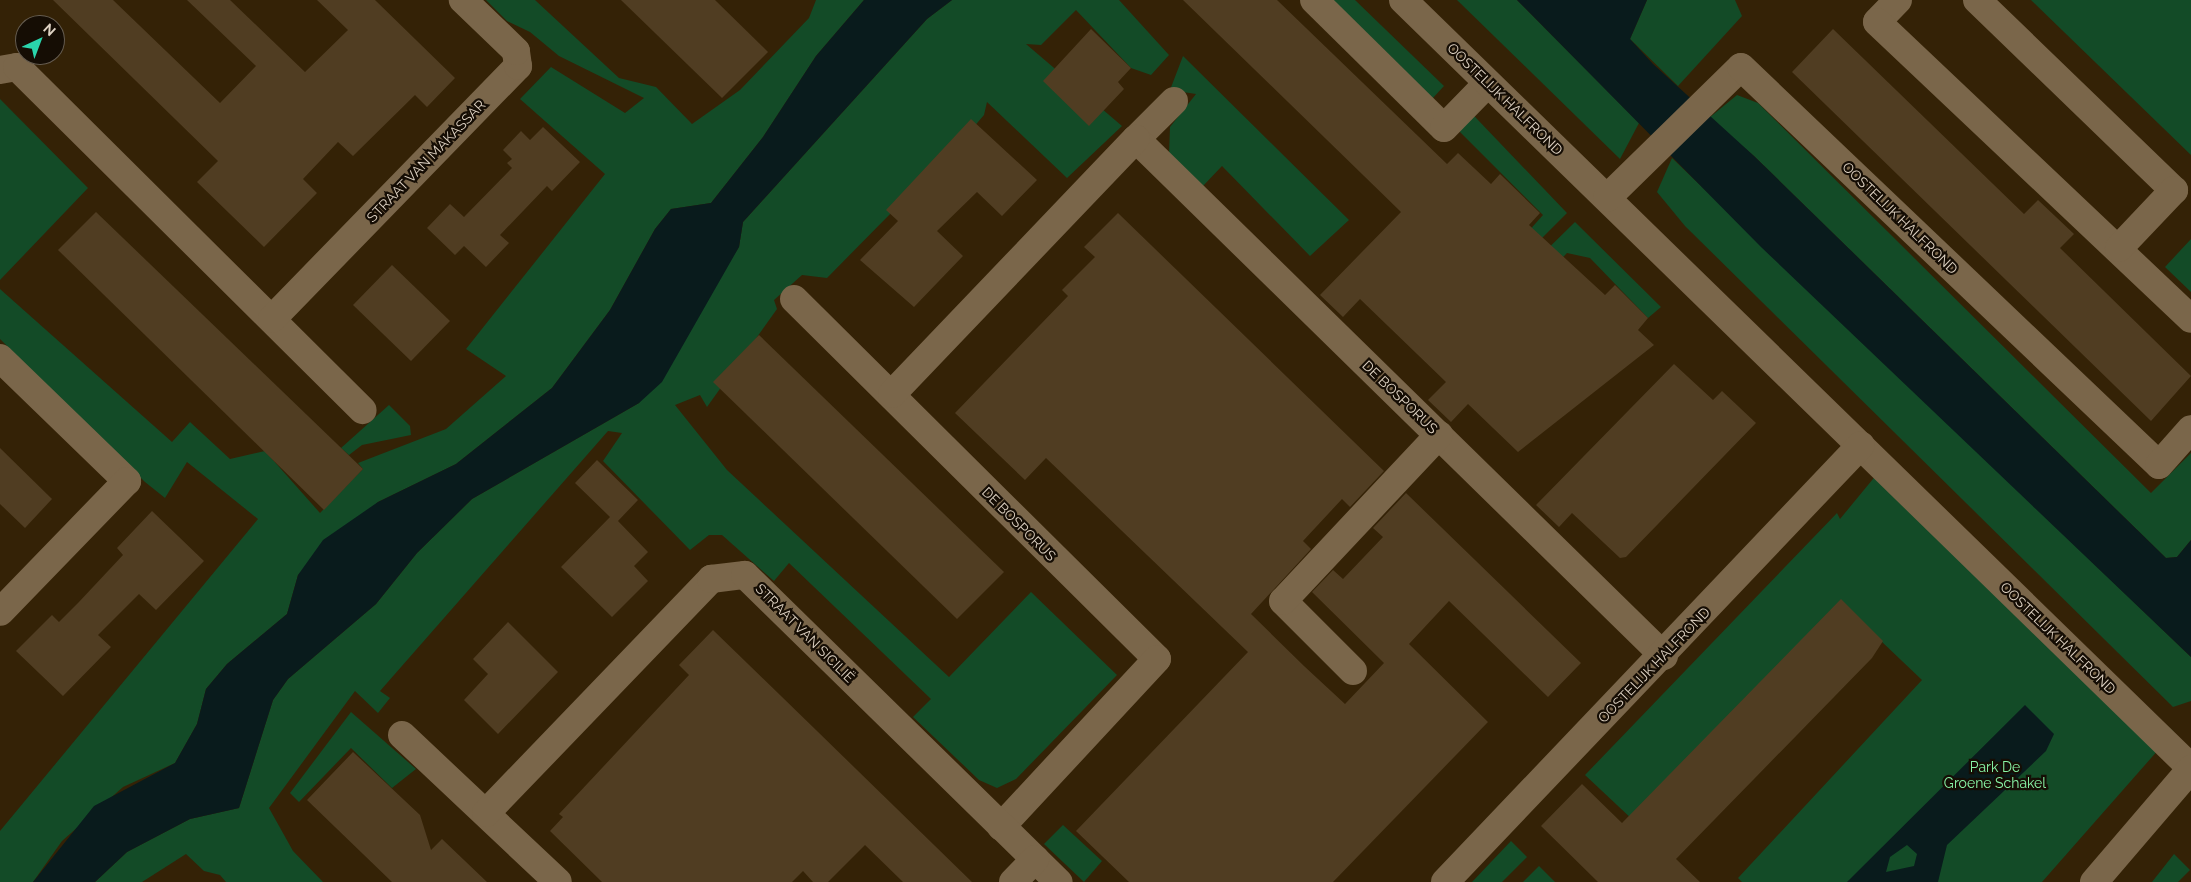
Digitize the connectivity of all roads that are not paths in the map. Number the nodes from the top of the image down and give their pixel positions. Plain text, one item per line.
1 (462, 0) edge
2 (1314, 0) edge
3 (1403, 0) edge
4 (1898, 0) edge
5 (1977, 0) edge
6 (0, 70) edge
7 (1487, 84) junction
8 (1174, 101) dead end
9 (1136, 139) junction
10 (1607, 198) junction
11 (2120, 248) junction
12 (794, 299) dead end
13 (272, 319) junction
14 (2191, 319) edge
15 (0, 358) edge
16 (892, 394) junction
17 (363, 410) dead end
18 (2191, 429) edge
19 (1439, 435) junction
20 (1861, 445) junction
21 (0, 612) edge
22 (1664, 656) junction
23 (1353, 671) dead end
24 (402, 735) dead end
25 (2191, 768) edge
26 (486, 813) junction
27 (1001, 827) junction
28 (1035, 859) junction
29 (558, 882) edge
30 (1013, 882) edge
31 (1059, 882) edge
32 (1445, 882) edge
33 (2094, 882) edge

1 - 13 street, STRAAT VAN MAKASSAR
2 - 7 street
3 - 7 street, OOSTELIJK HALFROND
4 - 11 street
5 - 11 street
6 - 13 street
7 - 10 street, OOSTELIJK HALFROND
8 - 9 street
9 - 16 street
9 - 19 street, DE BOSPORUS
10 - 18 street, OOSTELIJK HALFROND
10 - 20 street, OOSTELIJK HALFROND
11 - 14 street
12 - 16 street, DE BOSPORUS
13 - 17 street
15 - 21 street
16 - 27 street, DE BOSPORUS
19 - 22 street, DE BOSPORUS
19 - 23 street
20 - 22 street, OOSTELIJK HALFROND
20 - 25 street, OOSTELIJK HALFROND
22 - 32 street, OOSTELIJK HALFROND
24 - 26 street
25 - 33 street
26 - 27 street, STRAAT VAN SICILIË
26 - 29 street
27 - 28 street, STRAAT VAN SICILIË
28 - 30 street
28 - 31 street, STRAAT VAN SICILIË

